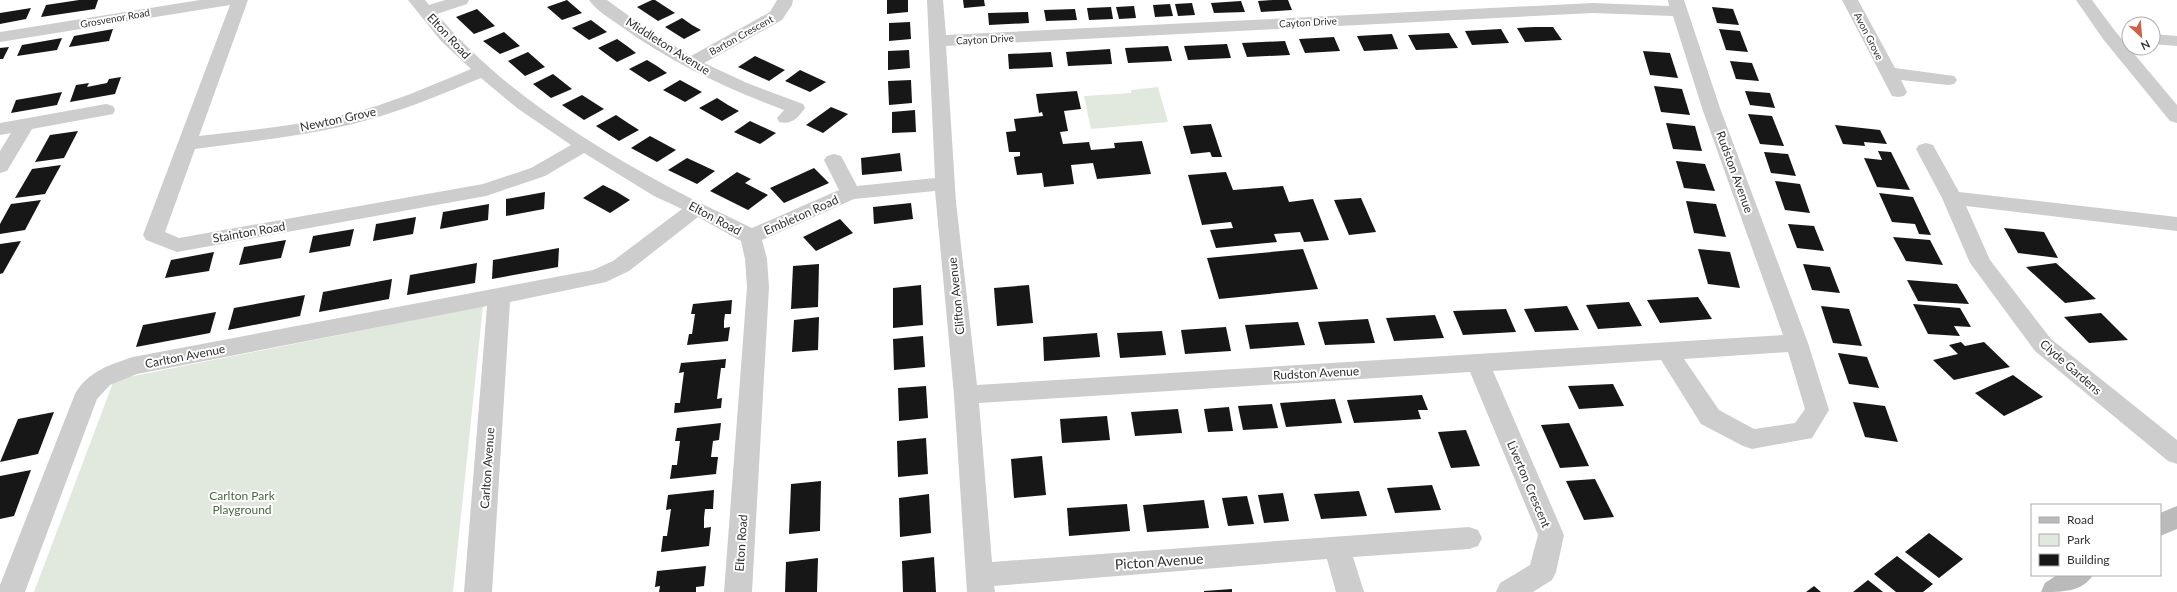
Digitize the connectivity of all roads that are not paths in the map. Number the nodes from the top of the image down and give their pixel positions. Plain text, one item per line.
1 (231, 0) edge
2 (240, 0) edge
3 (461, 0) edge
4 (597, 0) edge
5 (785, 0) edge
6 (935, 0) edge
7 (1850, 0) edge
8 (2084, 0) edge
9 (421, 6) edge
10 (1677, 6) edge
11 (2109, 35) junction
12 (2121, 36) edge
13 (0, 37) edge
14 (2161, 40) edge
15 (938, 41) junction
16 (2177, 41) edge
17 (691, 63) junction
18 (483, 71) junction
19 (1888, 73) junction
20 (1948, 80) dead end
21 (1898, 92) dead end
22 (2168, 97) edge
23 (106, 110) dead end
24 (2177, 117) edge
25 (786, 118) dead end
26 (24, 125) junction
27 (0, 129) edge
28 (187, 144) junction
29 (584, 145) junction
30 (1926, 149) dead end
31 (834, 160) dead end
32 (0, 167) edge
33 (946, 183) junction
34 (850, 193) junction
35 (1952, 198) junction
36 (698, 208) junction
37 (2177, 224) edge
38 (751, 237) junction
39 (499, 296) junction
40 (1797, 343) junction
41 (1667, 351) junction
42 (1478, 363) junction
43 (966, 395) junction
44 (2177, 454) edge
45 (2177, 517) edge
46 (2161, 525) edge
47 (1469, 538) dead end
48 (1337, 547) junction
49 (2078, 576) edge
50 (981, 583) edge
51 (11, 592) edge
52 (478, 592) edge
53 (738, 592) edge
54 (1350, 592) edge
55 (1510, 592) edge
56 (2055, 592) edge

1 - 13 street, Grosvenor Road
2 - 28 street, Stainton Road
3 - 9 street
4 - 17 street, Middleton Avenue
5 - 17 street, Barton Crescent
6 - 15 street, Clifton Avenue
7 - 19 street, Avon Grove
8 - 11 street
9 - 18 street, Elton Road
10 - 15 street, Cayton Drive
10 - 40 street, Rudston Avenue
11 - 12 street
11 - 22 street
14 - 16 street
15 - 33 street, Clifton Avenue
17 - 25 street, Middleton Avenue
18 - 28 street, Newton Grove
18 - 29 street, Elton Road
19 - 20 street, Avon Grove
19 - 21 street, Avon Grove
22 - 24 street
23 - 26 street
26 - 27 street
26 - 32 street
28 - 29 street, Stainton Road
29 - 36 street, Elton Road
30 - 35 street, Clyde Gardens
31 - 34 street, Embleton Road
33 - 34 street, Embleton Road
33 - 43 street, Clifton Avenue
34 - 38 street, Embleton Road
35 - 37 street
35 - 44 street, Clyde Gardens
36 - 38 street, Elton Road
36 - 39 street, Carlton Avenue
38 - 53 street, Elton Road
39 - 51 street, Carlton Avenue
39 - 52 street, Carlton Avenue
40 - 41 street, Rudston Avenue
40 - 41 street, Rudston Avenue
41 - 42 street, Rudston Avenue
42 - 43 street, Rudston Avenue
42 - 55 street, Liverton Crescent
43 - 50 street, Clifton Avenue
45 - 46 street
47 - 48 street, Picton Avenue
48 - 50 street, Picton Avenue
48 - 54 street
49 - 56 street

